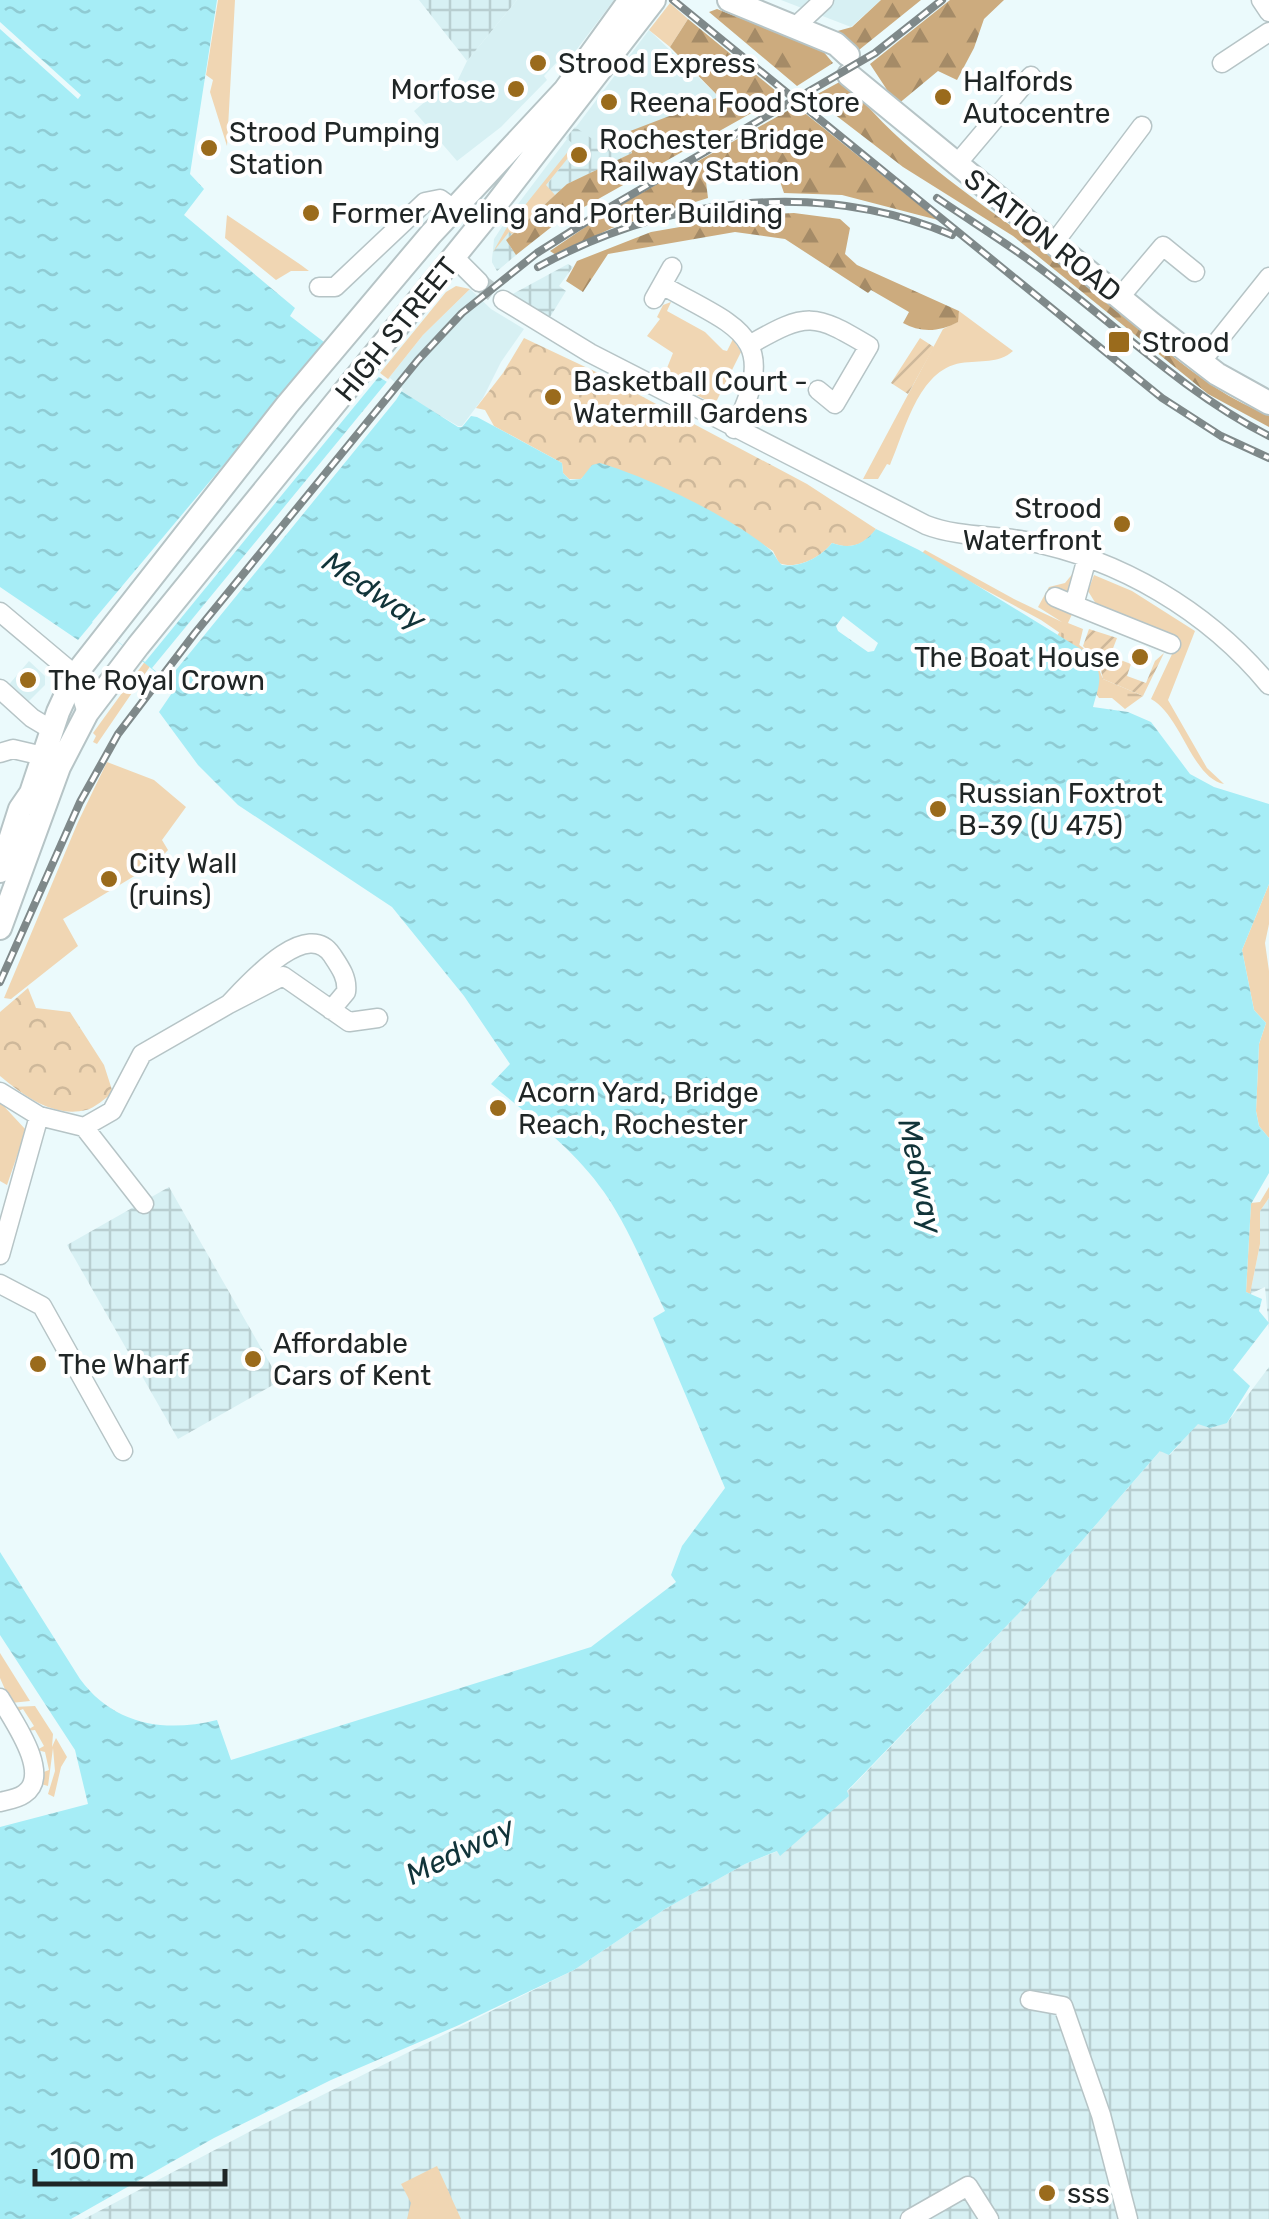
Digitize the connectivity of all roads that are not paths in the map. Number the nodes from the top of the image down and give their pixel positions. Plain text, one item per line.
1 (630, 0) edge
2 (654, 0) edge
3 (729, 0) edge
4 (824, 0) edge
5 (1261, 0) edge
6 (1269, 12) edge
7 (794, 28) junction
8 (1269, 32) edge
9 (1222, 63) dead end
10 (1031, 76) dead end
11 (1142, 126) dead end
12 (956, 164) junction
13 (510, 184) junction
14 (454, 210) junction
15 (1054, 244) junction
16 (454, 257) junction
17 (672, 267) dead end
18 (1195, 272) dead end
19 (1269, 277) edge
20 (478, 282) tunnel mouth
21 (319, 288) dead end
22 (380, 295) junction
23 (1120, 297) junction
24 (503, 300) tunnel mouth
25 (751, 344) junction
26 (1201, 362) junction
27 (818, 390) dead end
28 (1269, 402) edge
29 (734, 429) junction
30 (1087, 558) junction
31 (1054, 597) dead end
32 (1074, 605) junction
33 (0, 612) edge
34 (1172, 644) dead end
35 (132, 654) junction
36 (74, 675) junction
37 (1269, 685) edge
38 (0, 689) edge
39 (87, 713) junction
40 (52, 730) junction
41 (0, 754) edge
42 (43, 756) junction
43 (0, 871) edge
44 (0, 928) edge
45 (229, 1004) junction
46 (331, 1010) junction
47 (378, 1018) dead end
48 (0, 1092) edge
49 (39, 1116) junction
50 (84, 1126) junction
51 (144, 1204) dead end
52 (0, 1255) edge
53 (0, 1284) edge
54 (123, 1451) dead end
55 (0, 1698) edge
56 (0, 1802) edge
57 (1030, 2000) dead end
58 (910, 2219) edge
59 (989, 2219) edge
60 (1128, 2219) edge

1 - 14 main road, HIGH STREET
2 - 13 main road, HIGH STREET
3 - 7 main road, STATION ROAD
4 - 7 street
5 - 6 street
7 - 12 main road, STATION ROAD
8 - 9 street
10 - 12 street
11 - 15 street
12 - 15 main road, STATION ROAD
13 - 14 main road
13 - 16 main road, HIGH STREET
14 - 16 main road
14 - 21 street
14 - 22 main road, HIGH STREET
15 - 23 main road, STATION ROAD
16 - 20 street
16 - 22 main road
16 - 35 main road, HIGH STREET
17 - 25 street
18 - 23 street
19 - 26 street
22 - 36 main road, HIGH STREET
23 - 26 main road, STATION ROAD
24 - 29 street
25 - 27 street
25 - 29 street
26 - 28 main road, STATION ROAD
29 - 30 street
30 - 32 street
30 - 37 street
31 - 32 street
32 - 34 street
33 - 36 street
35 - 36 street
35 - 39 main road, HIGH STREET
36 - 39 street
36 - 40 main road, HIGH STREET
38 - 40 street
39 - 44 main road, HIGH STREET
40 - 42 main road, HIGH STREET
41 - 42 street
42 - 43 main road, HIGH STREET
45 - 46 street
45 - 46 street
45 - 50 street
46 - 47 street
48 - 49 street
49 - 50 street
49 - 52 street
50 - 51 street
53 - 54 street
55 - 56 street
57 - 60 street
58 - 59 street

